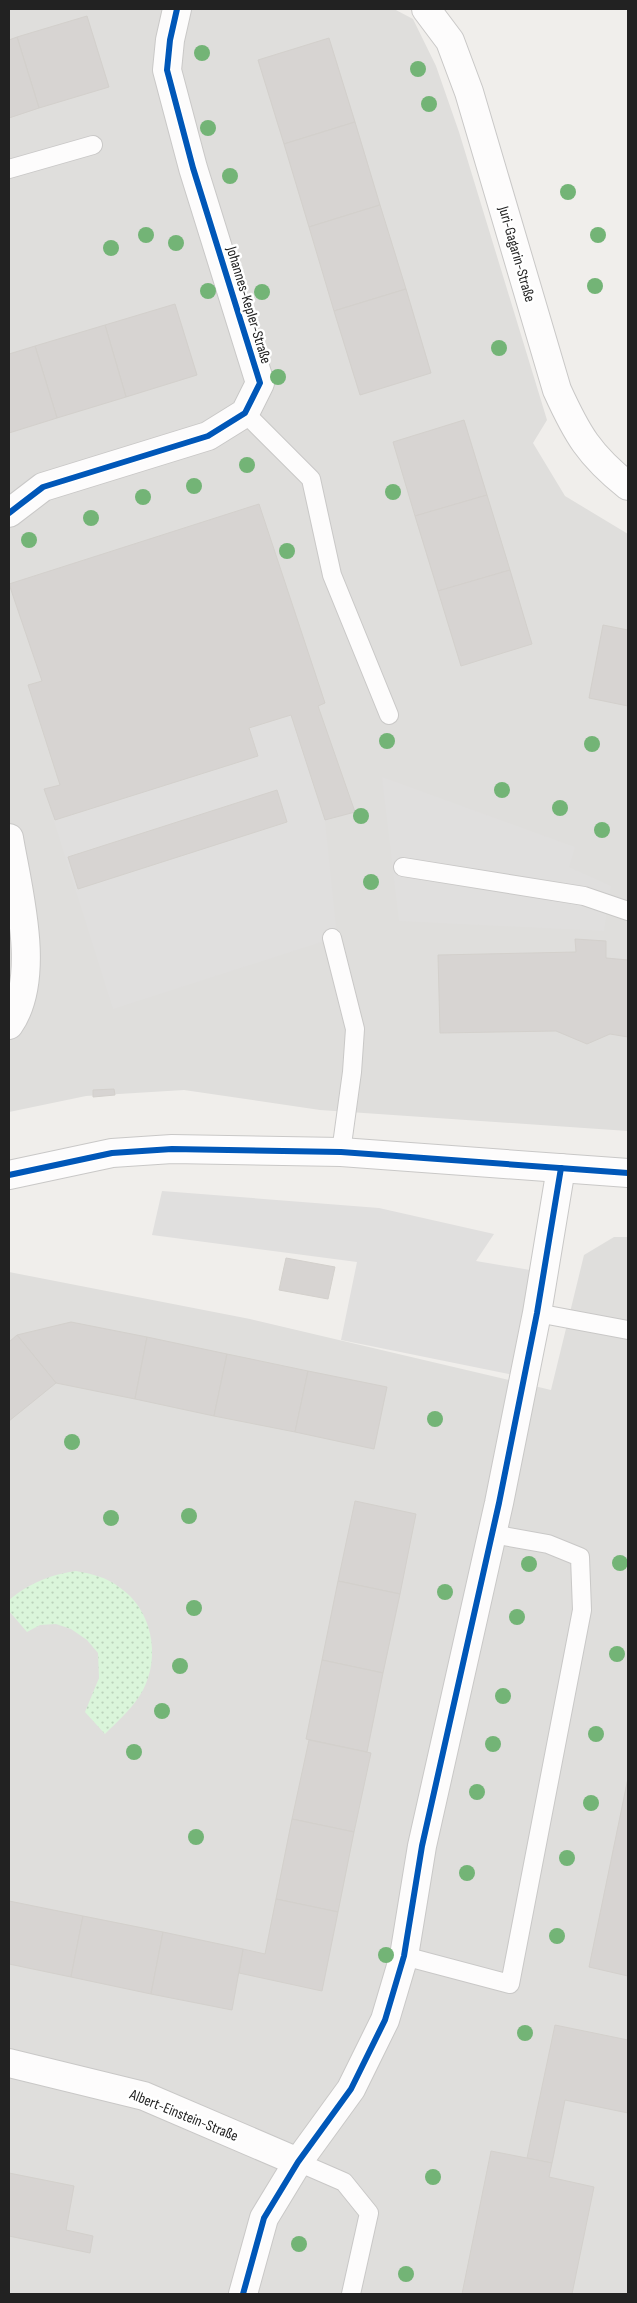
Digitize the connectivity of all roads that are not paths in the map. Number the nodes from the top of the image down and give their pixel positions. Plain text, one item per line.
1 (177, 9) edge
2 (426, 9) edge
3 (93, 145) dead end
4 (9, 169) edge
5 (245, 413) junction
6 (628, 486) edge
7 (9, 514) edge
8 (389, 716) dead end
9 (9, 838) edge
10 (403, 867) dead end
11 (628, 911) edge
12 (332, 938) dead end
13 (9, 1025) edge
14 (341, 1152) junction
15 (561, 1168) junction
16 (628, 1172) edge
17 (9, 1175) edge
18 (537, 1313) junction
19 (628, 1330) edge
20 (492, 1534) junction
21 (404, 1956) junction
22 (9, 2063) edge
23 (298, 2162) junction
24 (243, 2294) edge
25 (352, 2294) edge

1 - 5 street, Johannes-Kepler-Straße
2 - 6 street, Juri-Gagarin-Straße
3 - 4 lane
5 - 7 street
5 - 8 lane
9 - 13 street
10 - 11 lane
12 - 14 lane
14 - 15 street
14 - 17 street
15 - 16 street
15 - 18 street
18 - 19 lane
18 - 20 street
20 - 21 street
20 - 21 lane
21 - 23 street
22 - 23 street, Albert-Einstein-Straße
23 - 24 street
23 - 25 lane

